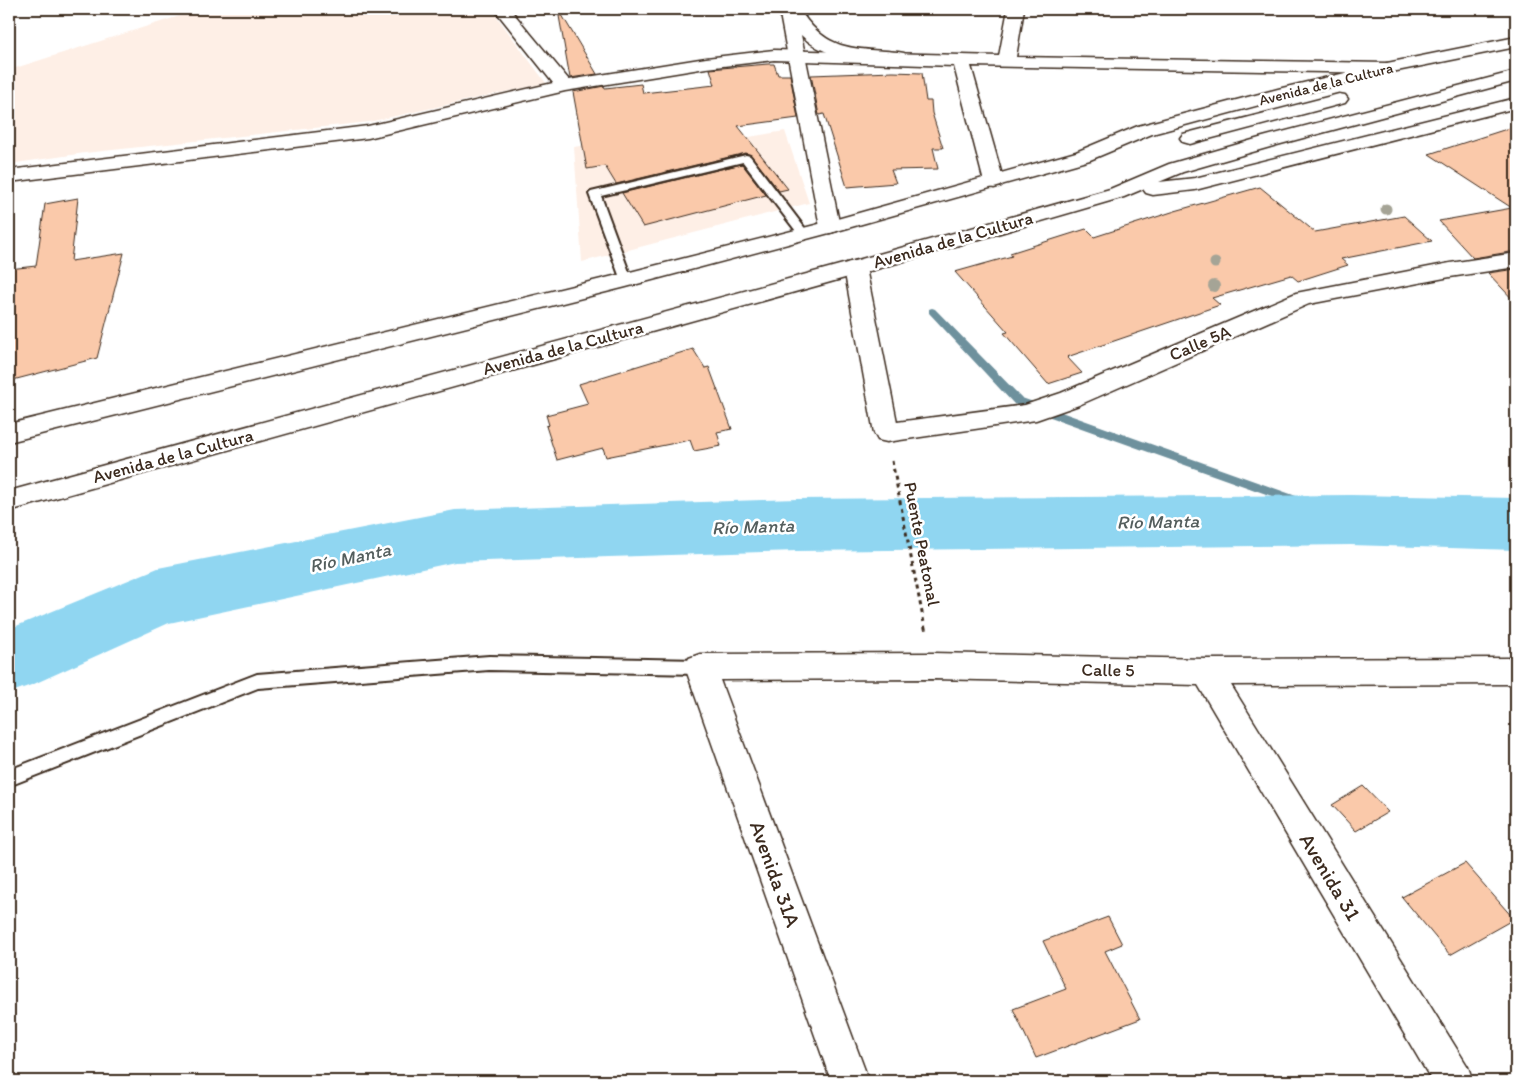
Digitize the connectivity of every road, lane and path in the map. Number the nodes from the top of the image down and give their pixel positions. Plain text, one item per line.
1 (502, 9) edge
2 (789, 9) edge
3 (1016, 9) edge
4 (1516, 42) edge
5 (796, 55) junction
6 (898, 57) junction
7 (1516, 57) edge
8 (961, 61) junction
9 (1007, 61) junction
10 (1391, 76) junction
11 (1516, 76) edge
12 (566, 86) junction
13 (1357, 94) dead end
14 (1516, 103) edge
15 (1176, 142) dead end
16 (1148, 149) dead end
17 (1083, 156) junction
18 (9, 176) edge
19 (994, 182) junction
20 (1117, 193) junction
21 (830, 227) junction
22 (803, 233) junction
23 (1516, 260) edge
24 (855, 268) junction
25 (626, 280) junction
26 (9, 433) edge
27 (889, 443) junction
28 (9, 501) edge
29 (927, 639) dead end
30 (700, 667) junction
31 (1516, 671) edge
32 (1206, 672) junction
33 (9, 778) edge
34 (850, 1081) edge
35 (1454, 1081) edge

1 - 12 street
2 - 5 street
2 - 6 street
3 - 9 street
4 - 10 street, Avenida de la Cultura
5 - 6 street
5 - 12 street
5 - 21 street
6 - 8 street
7 - 10 street, Avenida de la Cultura
8 - 9 street
8 - 19 street
9 - 10 street
10 - 17 street, Avenida de la Cultura
11 - 20 street, Avenida de la Cultura
12 - 18 street
13 - 15 street, Avenida de la Cultura
14 - 20 street, Avenida de la Cultura
16 - 17 street, Avenida de la Cultura
17 - 19 street, Avenida de la Cultura
19 - 21 street, Avenida de la Cultura
20 - 24 street, Avenida de la Cultura
21 - 22 street, Avenida de la Cultura
22 - 25 street, Avenida de la Cultura
22 - 25 lane
23 - 27 street, Calle 5A
24 - 27 street
24 - 28 street, Avenida de la Cultura
25 - 26 street, Avenida de la Cultura
27 - 29 path, Puente Peatonal
30 - 32 street, Calle 5
30 - 33 lane
30 - 34 street, Avenida 31A
31 - 32 street, Calle 5
32 - 35 street, Avenida 31

